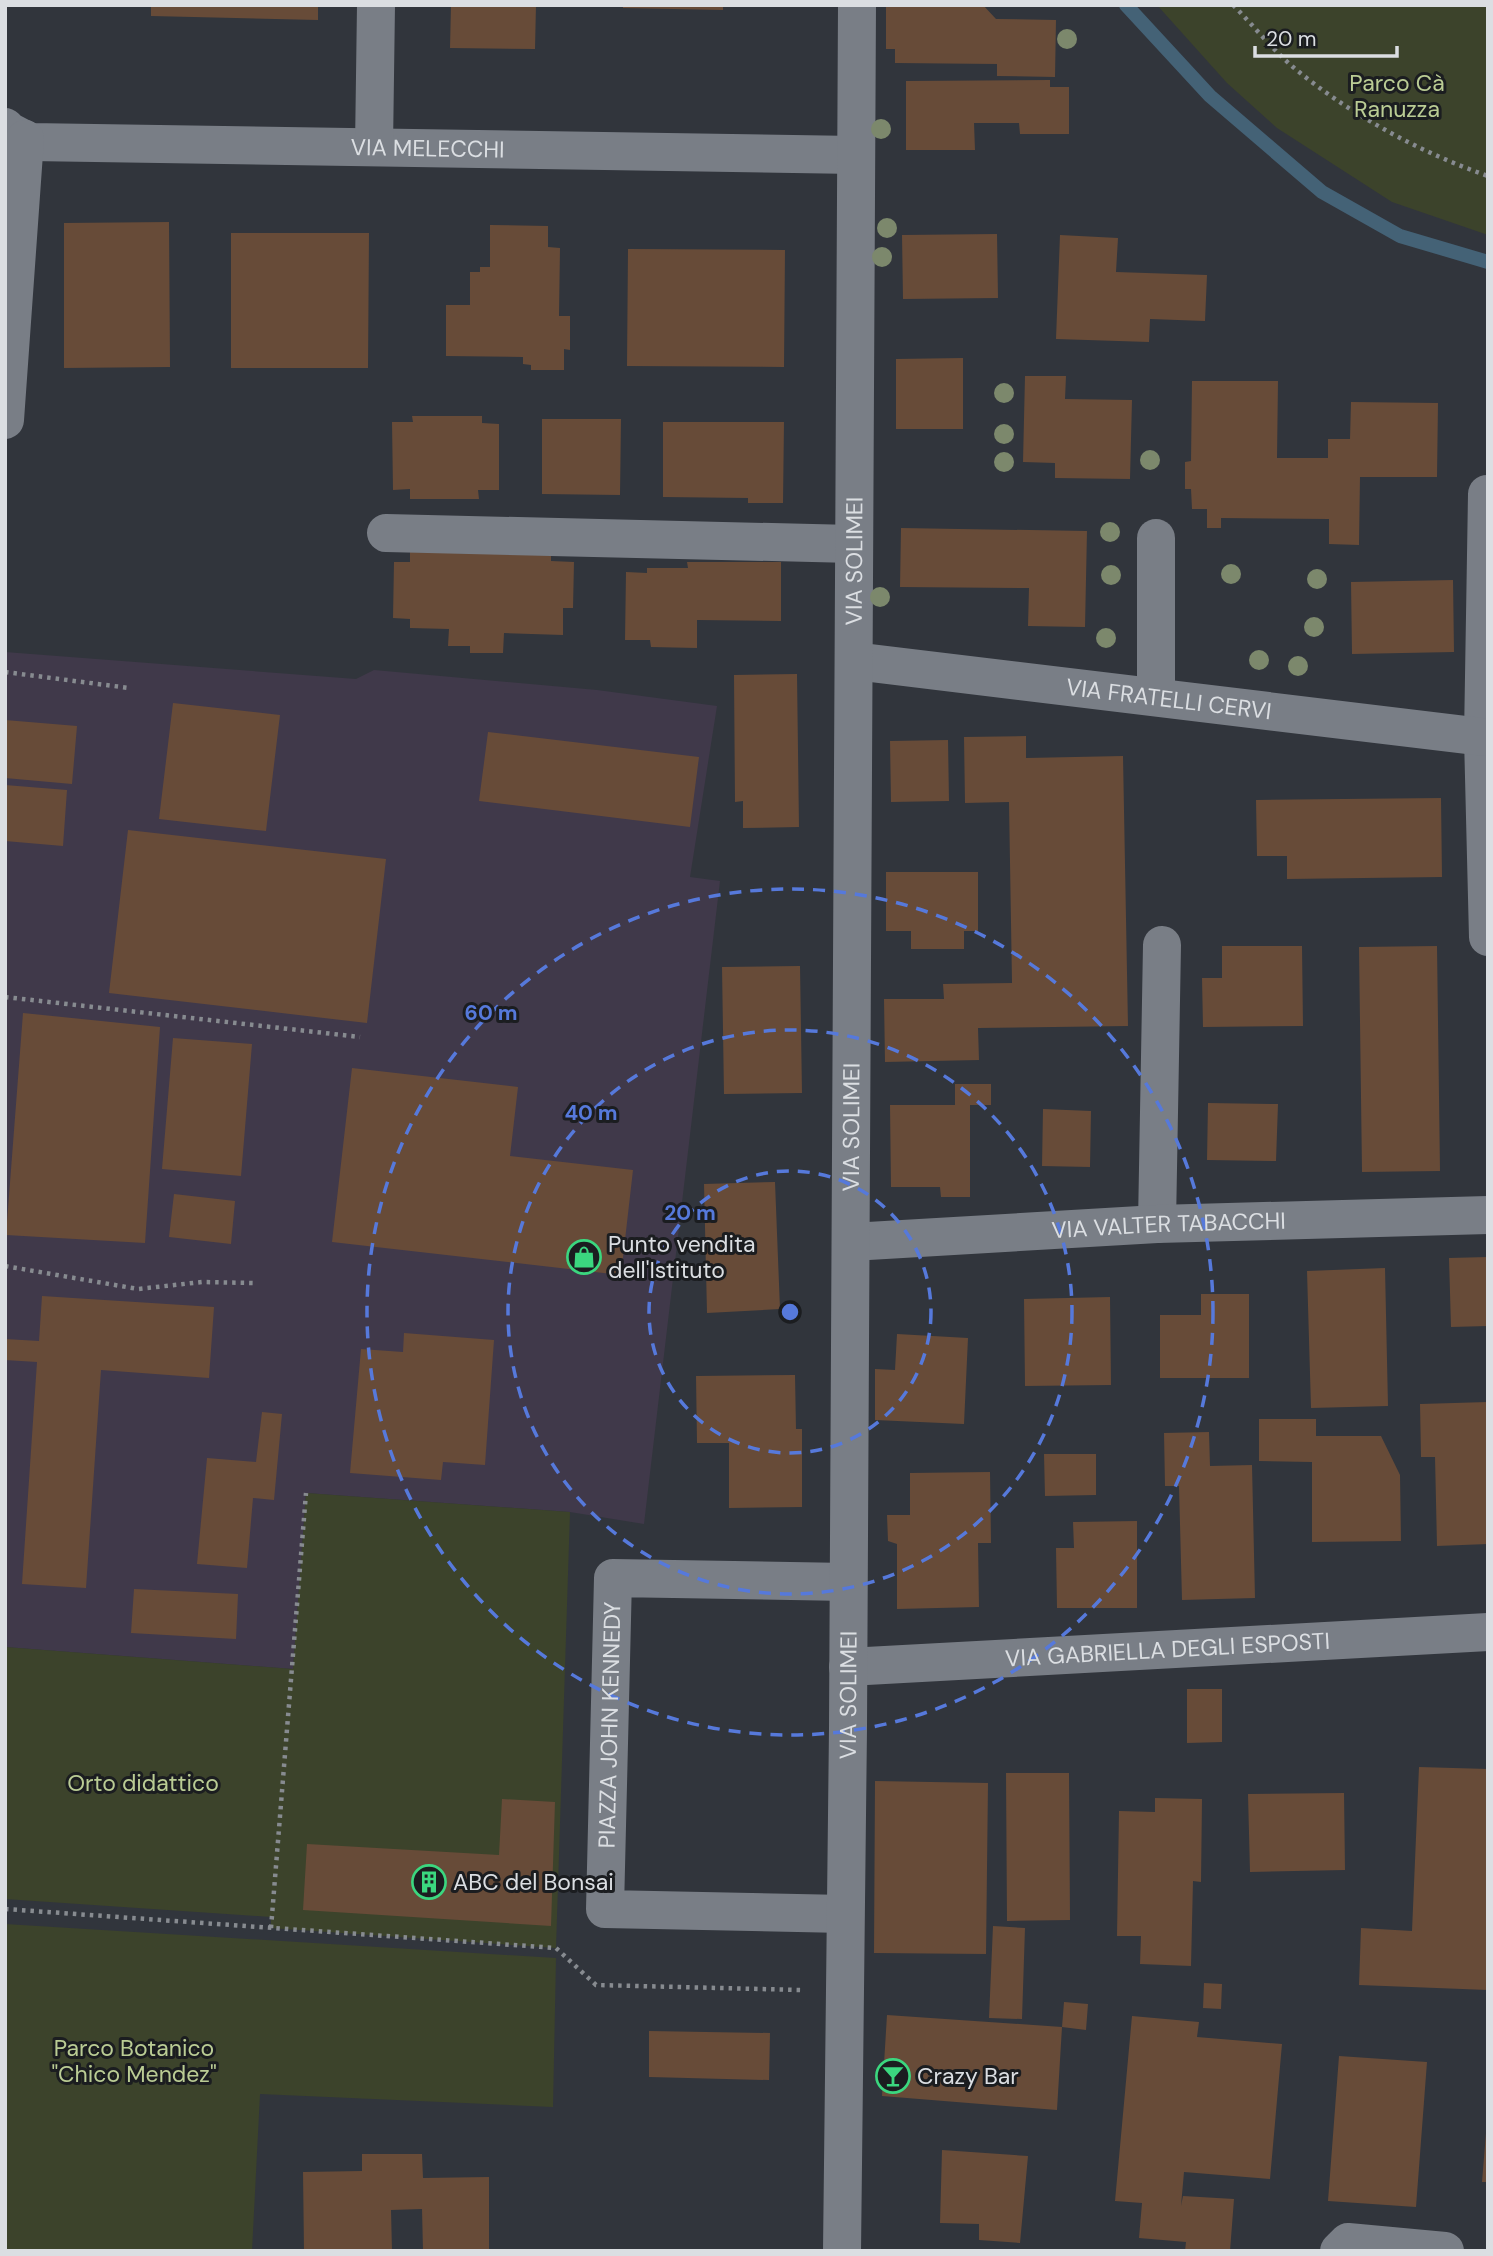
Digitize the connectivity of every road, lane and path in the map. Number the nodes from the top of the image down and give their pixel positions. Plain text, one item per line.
1 (376, 5) edge
2 (857, 5) edge
3 (1233, 5) edge
4 (15, 133) edge
5 (374, 147) junction
6 (856, 155) junction
7 (1488, 176) edge
8 (5, 420) edge
9 (1488, 495) edge
10 (386, 533) dead end
11 (1156, 538) dead end
12 (853, 544) junction
13 (854, 661) junction
14 (5, 673) edge
15 (130, 688) dead end
16 (1156, 697) junction
17 (1483, 737) junction
18 (1488, 937) edge
19 (1162, 945) dead end
20 (5, 997) edge
21 (360, 1037) dead end
22 (1488, 1215) edge
23 (1157, 1224) junction
24 (851, 1242) junction
25 (5, 1266) edge
26 (253, 1283) dead end
27 (306, 1493) dead end
28 (848, 1582) junction
29 (1488, 1632) edge
30 (848, 1667) junction
31 (5, 1909) edge
32 (845, 1914) junction
33 (271, 1928) junction
34 (845, 1991) junction
35 (842, 2251) edge
36 (1339, 2251) edge
37 (1445, 2251) edge

1 - 5 street
2 - 6 street, VIA SOLIMEI
3 - 7 path
4 - 5 street, VIA MELECCHI
4 - 8 street
5 - 6 street, VIA MELECCHI
6 - 12 street, VIA SOLIMEI
9 - 17 street
10 - 12 street
11 - 16 street
12 - 13 street, VIA SOLIMEI
13 - 16 street, VIA FRATELLI CERVI
13 - 24 street, VIA SOLIMEI
14 - 15 path
16 - 17 street, VIA FRATELLI CERVI
17 - 18 street
19 - 23 street
20 - 21 path
22 - 23 street, VIA VALTER TABACCHI
23 - 24 street, VIA VALTER TABACCHI
24 - 28 street, VIA SOLIMEI
25 - 26 path
27 - 33 path
28 - 30 street, VIA SOLIMEI
28 - 32 street, PIAZZA JOHN KENNEDY
29 - 30 street, VIA GABRIELLA DEGLI ESPOSTI
30 - 32 street, VIA SOLIMEI
31 - 33 path
32 - 34 street, VIA SOLIMEI
33 - 34 path
34 - 35 street, VIA SOLIMEI
36 - 37 street

